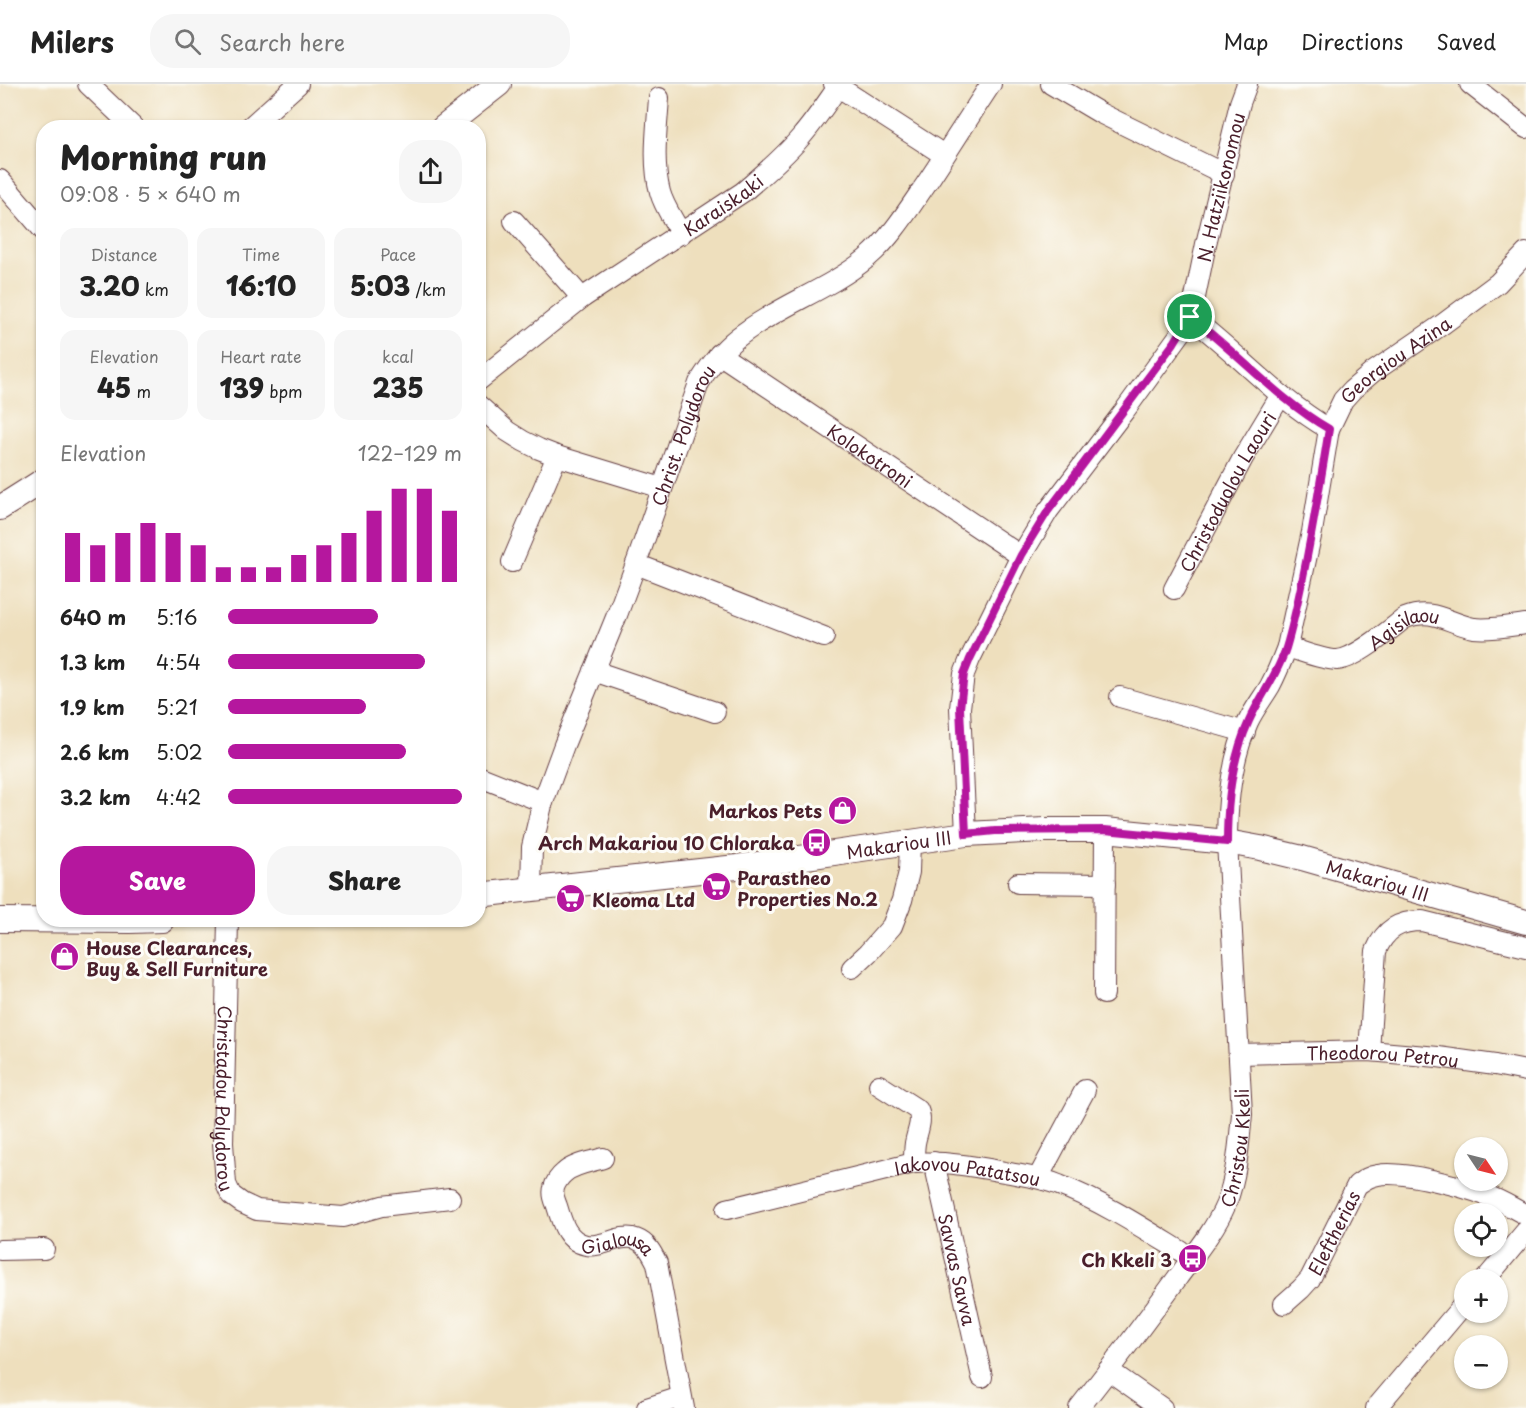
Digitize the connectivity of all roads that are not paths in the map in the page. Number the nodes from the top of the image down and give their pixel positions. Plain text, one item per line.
1 (88, 84) edge
2 (298, 84) edge
3 (499, 84) edge
4 (991, 84) edge
5 (1051, 84) edge
6 (1247, 84) edge
7 (1470, 84) edge
8 (836, 85) edge
9 (659, 98) dead end
10 (126, 120) edge
11 (258, 120) edge
12 (452, 120) edge
13 (1526, 128) edge
14 (944, 155) junction
15 (1224, 174) junction
16 (0, 180) edge
17 (514, 221) dead end
18 (36, 222) edge
19 (681, 234) junction
20 (1526, 253) edge
21 (582, 298) junction
22 (1190, 317) junction
23 (719, 354) junction
24 (486, 375) edge
25 (1281, 395) junction
26 (486, 412) edge
27 (1329, 429) junction
28 (557, 456) junction
29 (36, 485) edge
30 (662, 488) junction
31 (0, 508) edge
32 (1021, 555) junction
33 (512, 562) dead end
34 (636, 564) junction
35 (1174, 589) dead end
36 (1526, 624) edge
37 (824, 637) dead end
38 (1287, 647) junction
39 (594, 671) junction
40 (1120, 697) dead end
41 (716, 711) dead end
42 (1245, 732) junction
43 (486, 779) edge
44 (543, 802) junction
45 (1105, 830) junction
46 (966, 834) junction
47 (910, 842) junction
48 (1227, 842) junction
49 (1018, 883) dead end
50 (1105, 884) junction
51 (531, 890) junction
52 (486, 894) edge
53 (0, 920) edge
54 (36, 920) edge
55 (1526, 922) edge
56 (228, 927) edge
57 (1526, 947) edge
58 (852, 968) dead end
59 (1104, 994) dead end
60 (1369, 1051) junction
61 (1239, 1054) junction
62 (1526, 1071) edge
63 (879, 1085) dead end
64 (1085, 1090) dead end
65 (603, 1158) dead end
66 (934, 1162) junction
67 (914, 1163) junction
68 (1038, 1179) junction
69 (450, 1198) dead end
70 (727, 1209) dead end
71 (1526, 1215) edge
72 (1526, 1231) edge
73 (44, 1249) dead end
74 (0, 1251) edge
75 (1192, 1258) junction
76 (1494, 1269) edge
77 (1284, 1304) dead end
78 (1454, 1316) edge
79 (1108, 1370) junction
80 (982, 1377) dead end
81 (683, 1402) edge
82 (647, 1408) edge
83 (1079, 1408) edge
84 (1162, 1408) edge
85 (1376, 1408) edge

1 - 10 street
2 - 11 street
3 - 12 main road
4 - 14 street, Christ. Polydorou
5 - 15 street
6 - 15 street, N. Hatziikonomou
7 - 13 street
8 - 14 street
8 - 19 street, Karaiskaki
9 - 19 street
14 - 23 street, Christ. Polydorou
15 - 22 street, N. Hatziikonomou
16 - 18 street
17 - 21 street
19 - 21 street, Karaiskaki
20 - 27 street, Georgiou Azina
21 - 24 street, Karaiskaki
22 - 25 street
22 - 32 street, N. Hatziikonomou
23 - 30 street, Christ. Polydorou
23 - 32 street, Kolokotroni
25 - 27 street
25 - 35 street, Christoduolou Laouri
26 - 28 street
27 - 38 street, Georgiou Azina
28 - 30 street
28 - 33 street
29 - 31 main road
30 - 34 street, Christ. Polydorou
32 - 46 street, N. Hatziikonomou
34 - 37 street
34 - 39 street, Christ. Polydorou
36 - 38 street, Agisilaou
38 - 42 street, Georgiou Azina
39 - 41 street
39 - 44 street, Christ. Polydorou
40 - 42 street
42 - 48 street, Georgiou Azina
43 - 44 street
44 - 51 street, Christ. Polydorou
45 - 46 main road, Makariou III
45 - 48 main road, Makariou III
45 - 50 street
46 - 47 main road, Makariou III
47 - 51 main road, Makariou III
47 - 58 street
48 - 55 main road, Makariou III
48 - 61 street, Christou Kkeli
49 - 50 street
50 - 59 street
51 - 52 main road, Makariou III
53 - 54 main road
56 - 69 street, Christadou Polydorou
57 - 60 street
60 - 61 street, Theodorou Petrou
60 - 62 street, Theodorou Petrou
61 - 75 street, Christou Kkeli
63 - 67 street
64 - 68 street
65 - 81 street, Gialousa
66 - 67 street, Iakovou Patatsou
66 - 68 street, Iakovou Patatsou
66 - 80 street, Savvas Savva
67 - 70 street, Iakovou Patatsou
68 - 75 street, Iakovou Patatsou
71 - 77 street, Eleftherias
72 - 76 street
73 - 74 street
75 - 79 street, Christou Kkeli
78 - 85 street
79 - 83 street, Christou Kkeli
79 - 84 street
81 - 82 street

